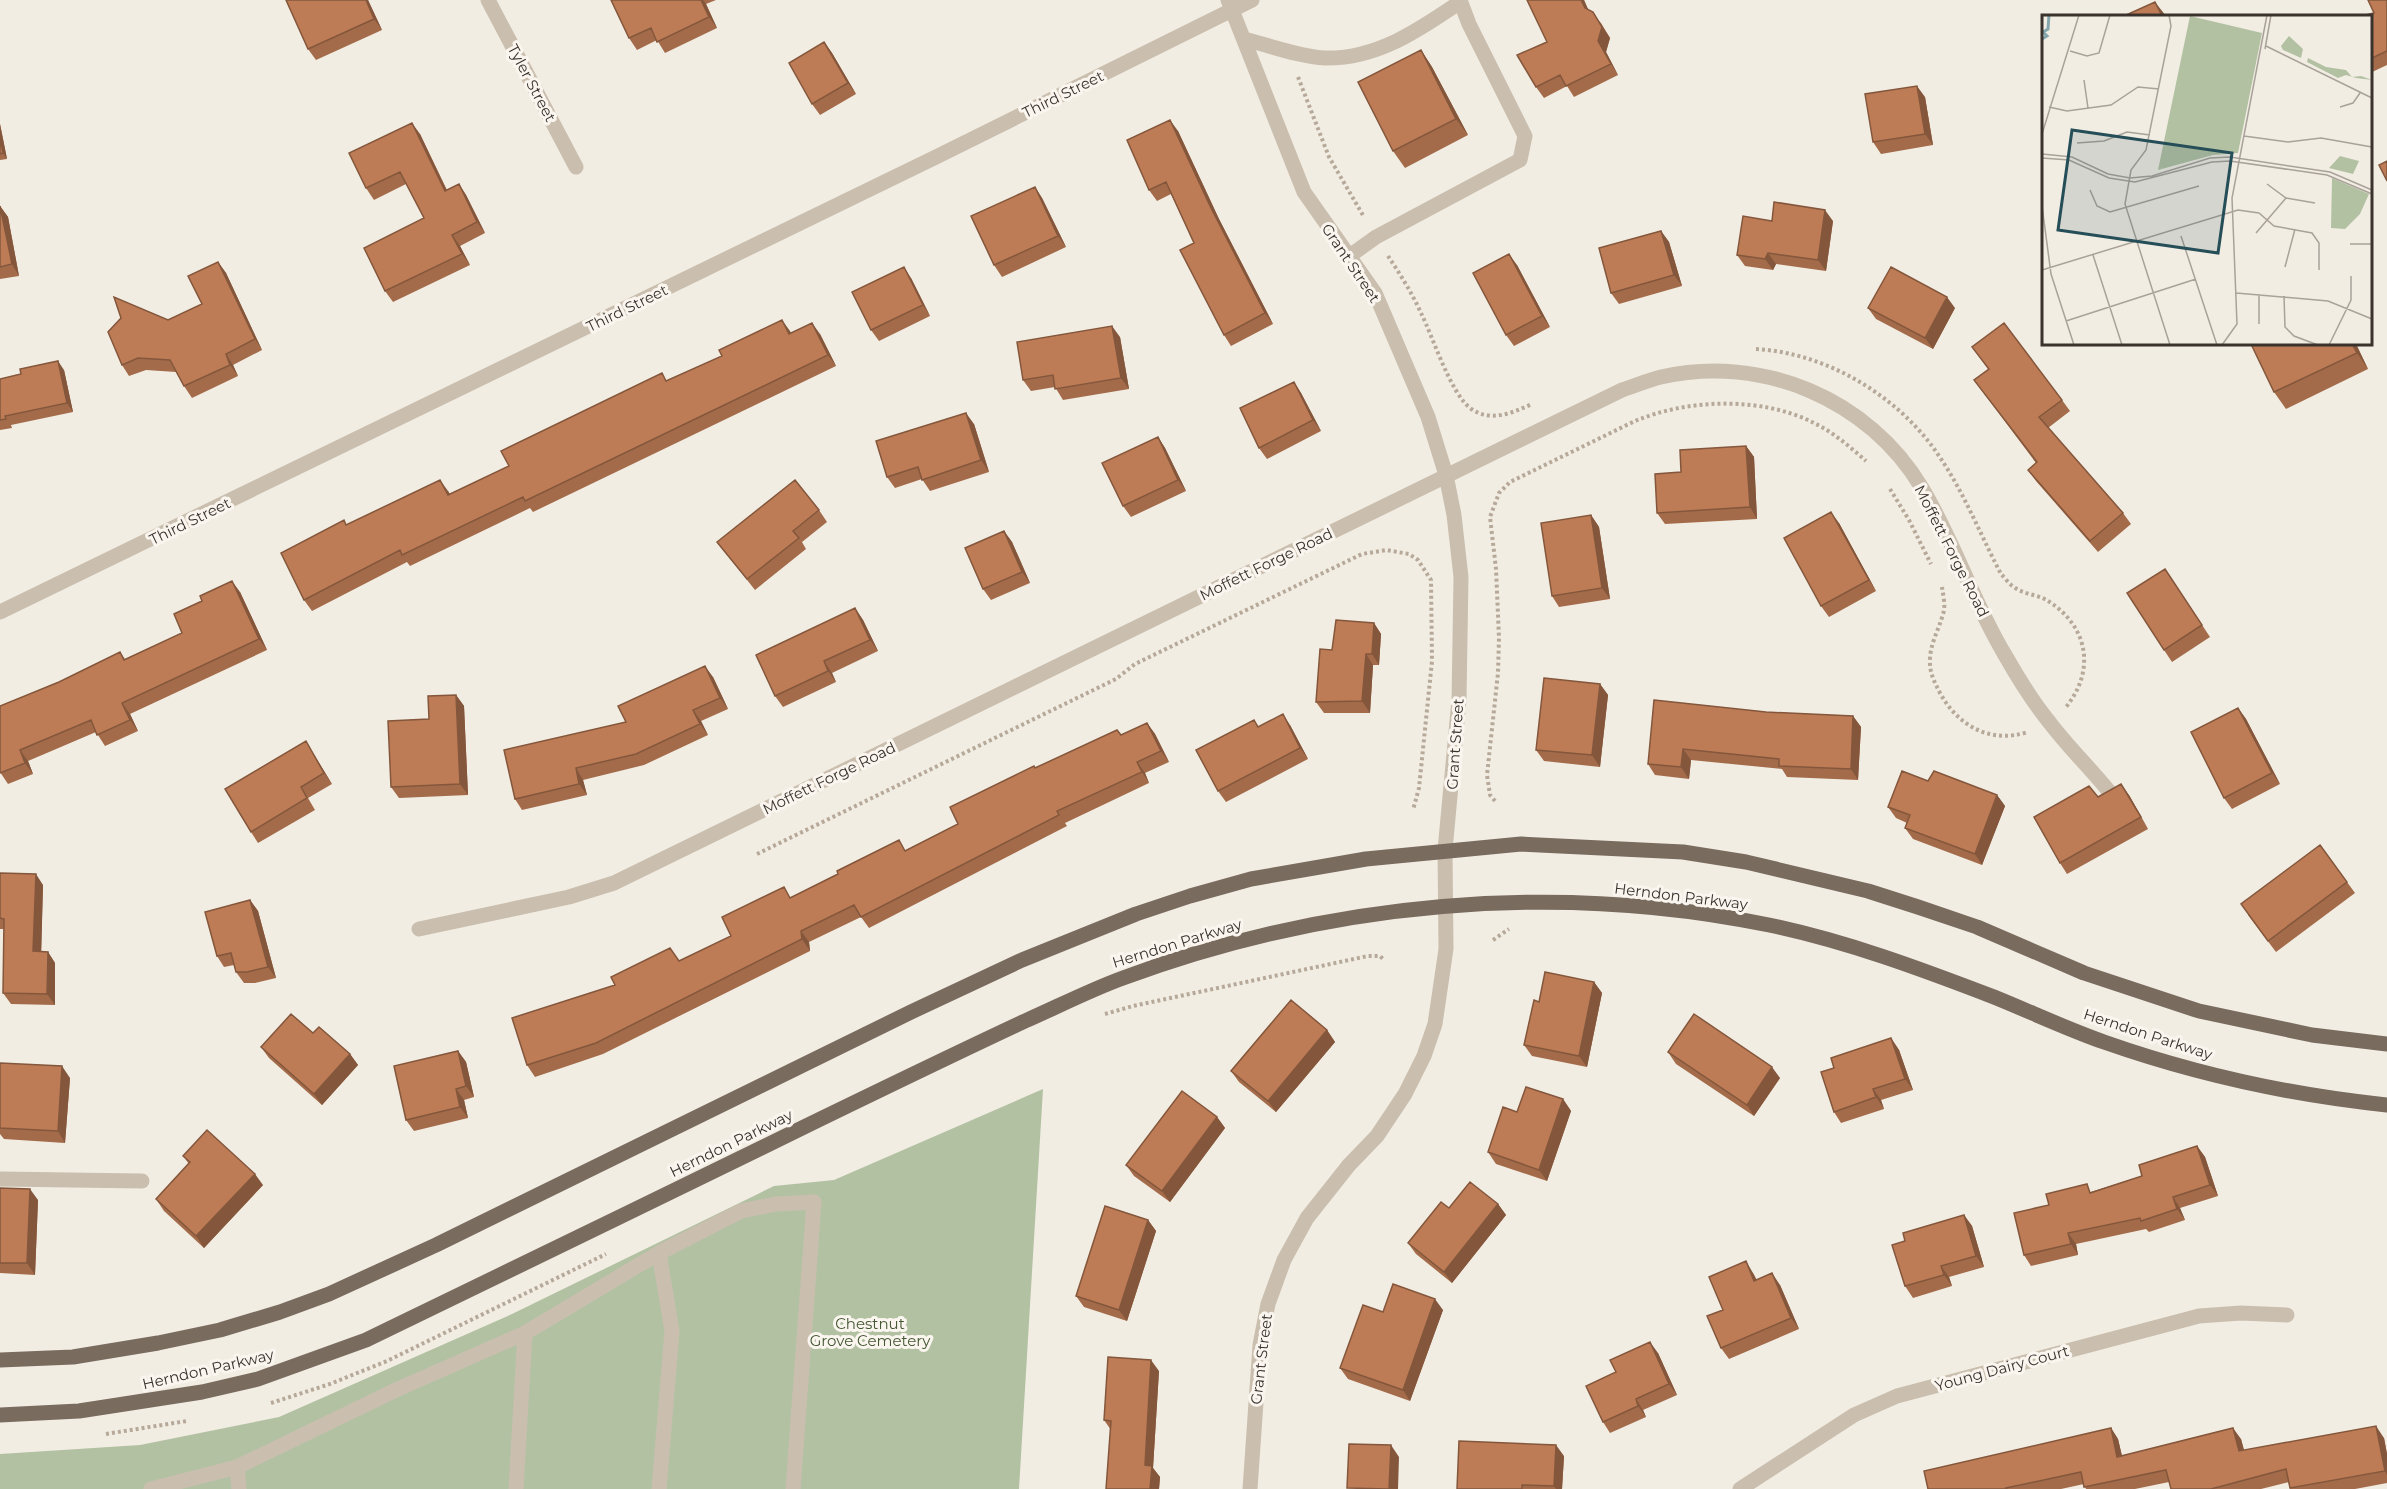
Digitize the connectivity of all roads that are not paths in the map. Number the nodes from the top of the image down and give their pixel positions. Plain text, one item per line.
1 (488, 0) edge
2 (1252, 0) edge
3 (1460, 1) edge
4 (1230, 5) edge
5 (1244, 39) junction
6 (576, 167) dead end
7 (1348, 257) junction
8 (1446, 476) junction
9 (0, 612) edge
10 (2112, 795) edge
11 (1445, 850) junction
12 (1446, 904) junction
13 (419, 929) dead end
14 (2387, 1044) edge
15 (2387, 1105) edge
16 (0, 1179) edge
17 (142, 1181) dead end
18 (659, 1253) junction
19 (2287, 1315) dead end
20 (525, 1333) junction
21 (0, 1360) edge
22 (0, 1415) edge
23 (237, 1467) junction
24 (151, 1489) edge
25 (240, 1489) edge
26 (516, 1489) edge
27 (659, 1489) edge
28 (793, 1489) edge
29 (1250, 1489) edge
30 (1740, 1489) edge

1 - 6 street, Tyler Street
2 - 4 street, Third Street
3 - 5 street
3 - 7 street
4 - 5 street, Grant Street
4 - 9 street, Third Street
5 - 7 street, Grant Street
7 - 8 street, Grant Street
8 - 10 street, Moffett Forge Road
8 - 11 street, Grant Street
8 - 13 street, Moffett Forge Road
11 - 12 street, Grant Street
11 - 14 main road
11 - 21 main road
12 - 15 main road, Herndon Parkway
12 - 22 main road, Herndon Parkway
12 - 29 street, Grant Street
16 - 17 street
18 - 20 street
18 - 27 street
18 - 28 street
19 - 30 street, Young Dairy Court
20 - 23 street
20 - 26 street
23 - 24 street
23 - 25 street

